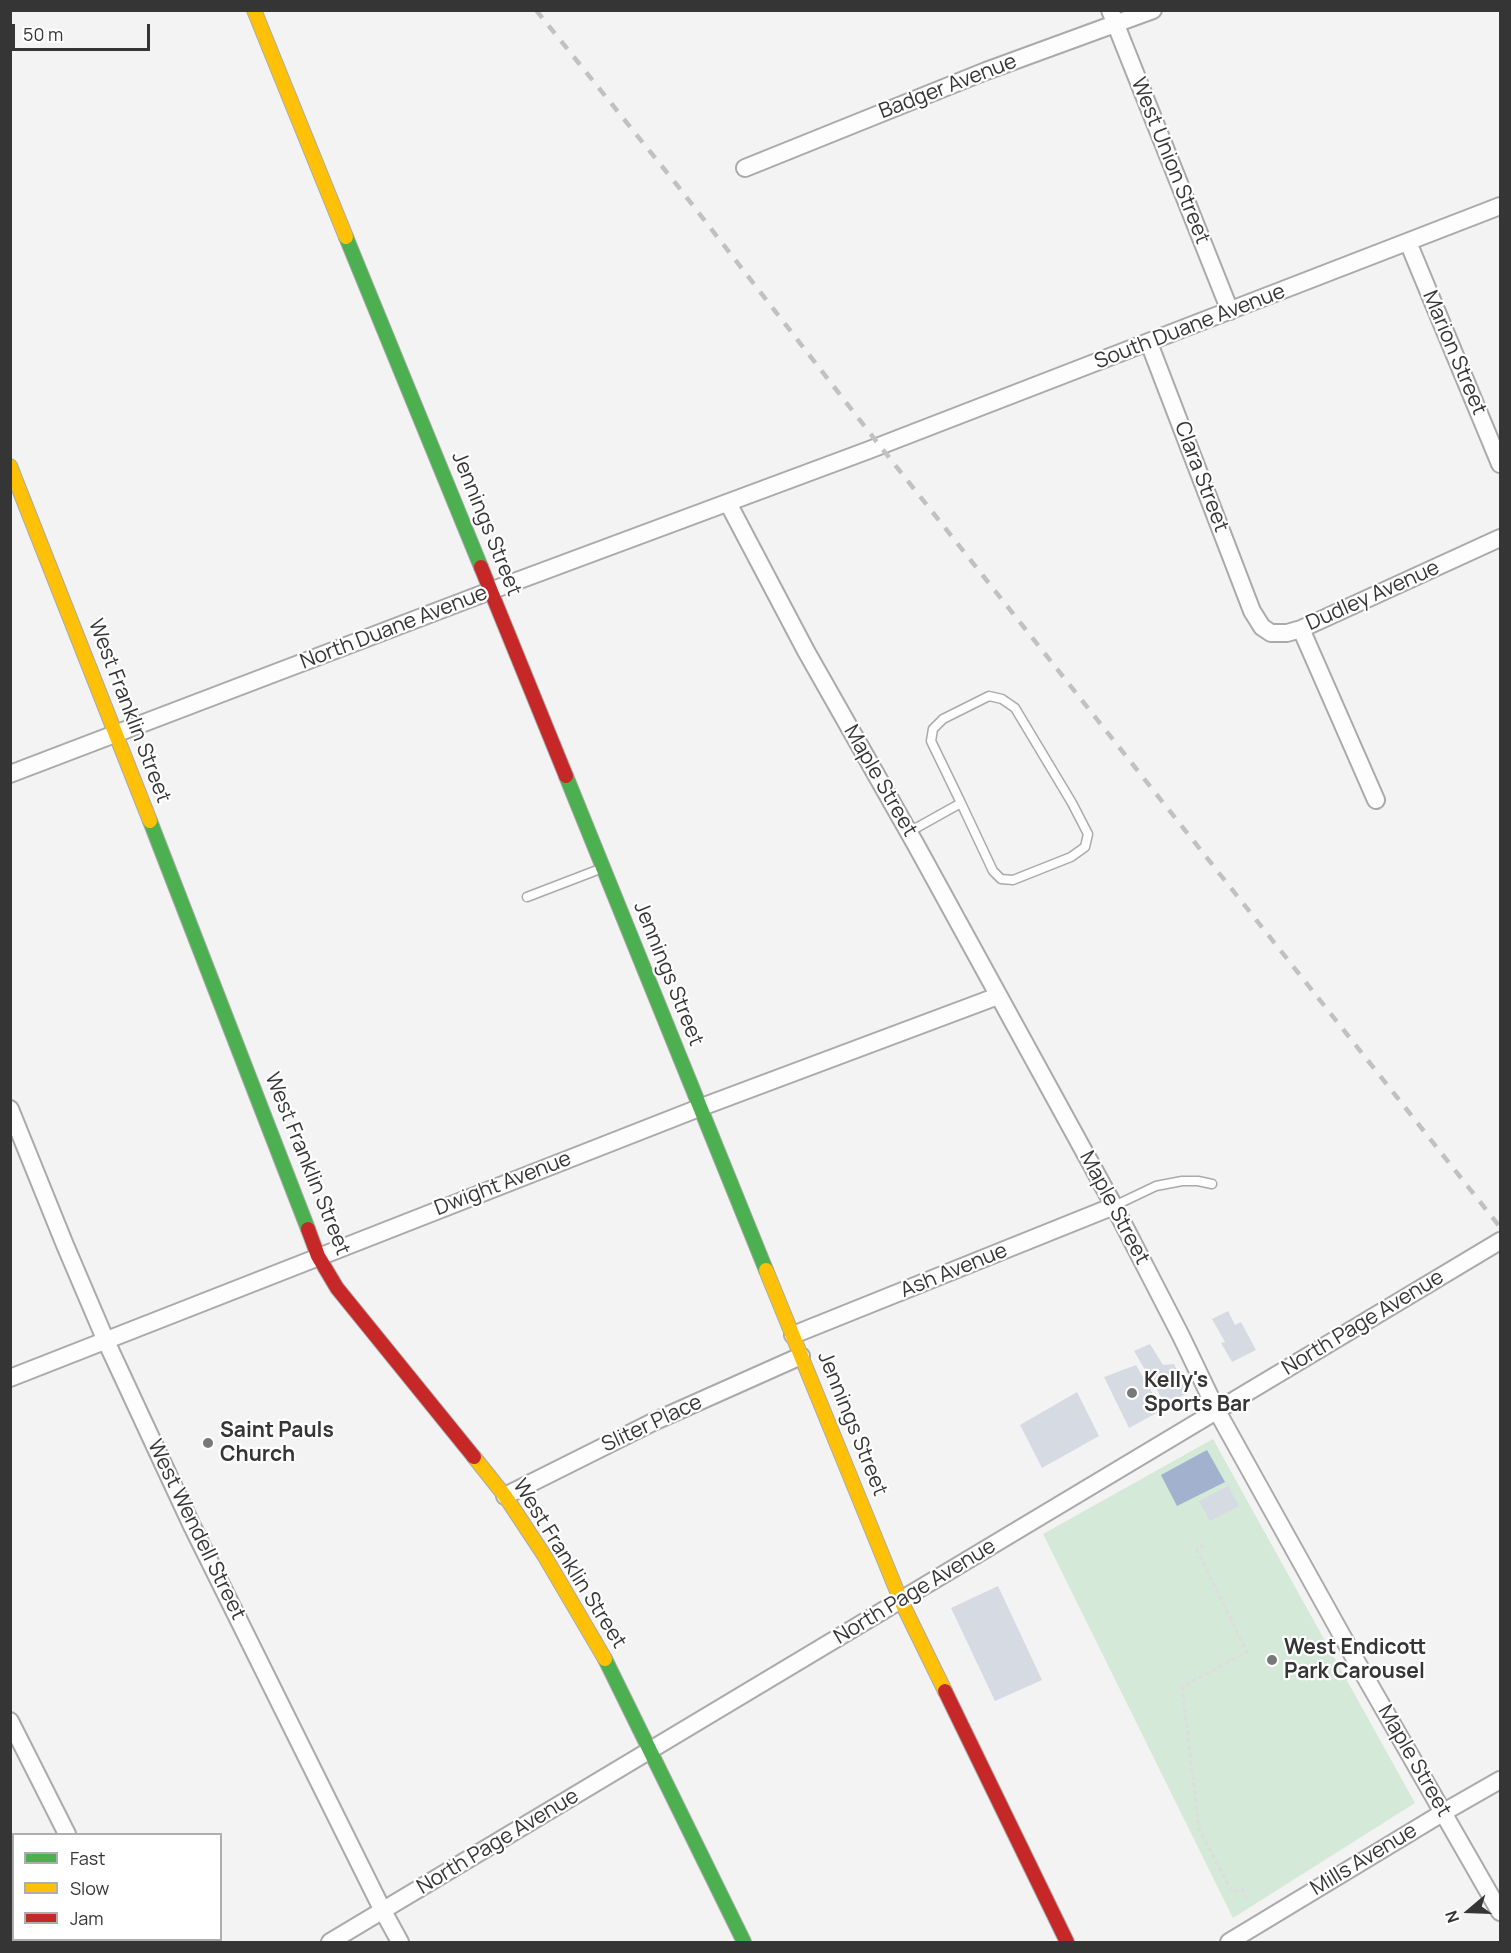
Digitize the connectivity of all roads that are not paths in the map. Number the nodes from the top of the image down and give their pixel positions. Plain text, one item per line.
1 (254, 10) edge
2 (1153, 10) edge
3 (1113, 18) edge
4 (745, 168) dead end
5 (1500, 206) edge
6 (1408, 242) junction
7 (1230, 311) junction
8 (1149, 343) junction
9 (880, 446) joint
10 (1500, 464) edge
11 (10, 466) edge
12 (728, 503) junction
13 (1500, 538) edge
14 (490, 591) junction
15 (1252, 611) joint
16 (1301, 629) junction
17 (115, 734) junction
18 (10, 774) edge
19 (1376, 800) dead end
20 (962, 803) junction
21 (909, 832) junction
22 (603, 867) junction
23 (527, 897) dead end
24 (998, 996) junction
25 (699, 1108) junction
26 (10, 1109) edge
27 (1212, 1184) dead end
28 (1114, 1206) junction
29 (1500, 1241) edge
30 (318, 1256) junction
31 (793, 1335) junction
32 (106, 1341) junction
33 (801, 1356) junction
34 (10, 1378) edge
35 (1217, 1410) junction
36 (505, 1496) junction
37 (901, 1600) junction
38 (10, 1721) edge
39 (651, 1751) junction
40 (1500, 1780) edge
41 (1444, 1812) junction
42 (66, 1833) edge
43 (383, 1911) junction
44 (1500, 1912) edge
45 (1235, 1941) edge
46 (330, 1942) edge
47 (400, 1942) edge
48 (744, 1942) edge
49 (1067, 1942) edge

1 - 14 street, Jennings Street
2 - 3 street, Badger Avenue
3 - 4 street, Badger Avenue
3 - 7 street, West Union Street
5 - 6 street, South Duane Avenue
6 - 7 street, South Duane Avenue
6 - 10 street, Marion Street
7 - 8 street, South Duane Avenue
8 - 9 street, South Duane Avenue
8 - 15 street, Clara Street
9 - 12 street, North Duane Avenue
11 - 17 street, West Franklin Street
12 - 14 street, North Duane Avenue
12 - 21 street, Maple Street
13 - 16 street, Dudley Avenue
14 - 17 street, North Duane Avenue
14 - 22 street, Jennings Street
15 - 16 street, Dudley Avenue
16 - 19 street
17 - 18 street, North Duane Avenue
17 - 30 street, West Franklin Street
20 - 20 lane
20 - 21 lane
21 - 24 street, Maple Street
22 - 23 lane
22 - 25 street, Jennings Street
24 - 25 street, Dwight Avenue
24 - 28 street, Maple Street
25 - 30 street, Dwight Avenue
25 - 31 street, Jennings Street
26 - 32 street, West Wendell Street
27 - 28 lane
28 - 31 street, Ash Avenue
28 - 35 street, Maple Street
29 - 35 street, North Page Avenue
30 - 32 street, Dwight Avenue
30 - 36 street, West Franklin Street
31 - 33 street, Jennings Street
32 - 34 street, Dwight Avenue
32 - 43 street, West Wendell Street
33 - 36 street, Sliter Place
33 - 37 street, Jennings Street
35 - 37 street, North Page Avenue
35 - 41 street, Maple Street
36 - 39 street, West Franklin Street
37 - 39 street, North Page Avenue
37 - 49 street, Jennings Street
38 - 42 street
39 - 43 street, North Page Avenue
39 - 48 street, West Franklin Street
40 - 41 street, Mills Avenue
41 - 44 street, Maple Street
41 - 45 street, Mills Avenue
43 - 46 street, North Page Avenue
43 - 47 street, West Wendell Street

